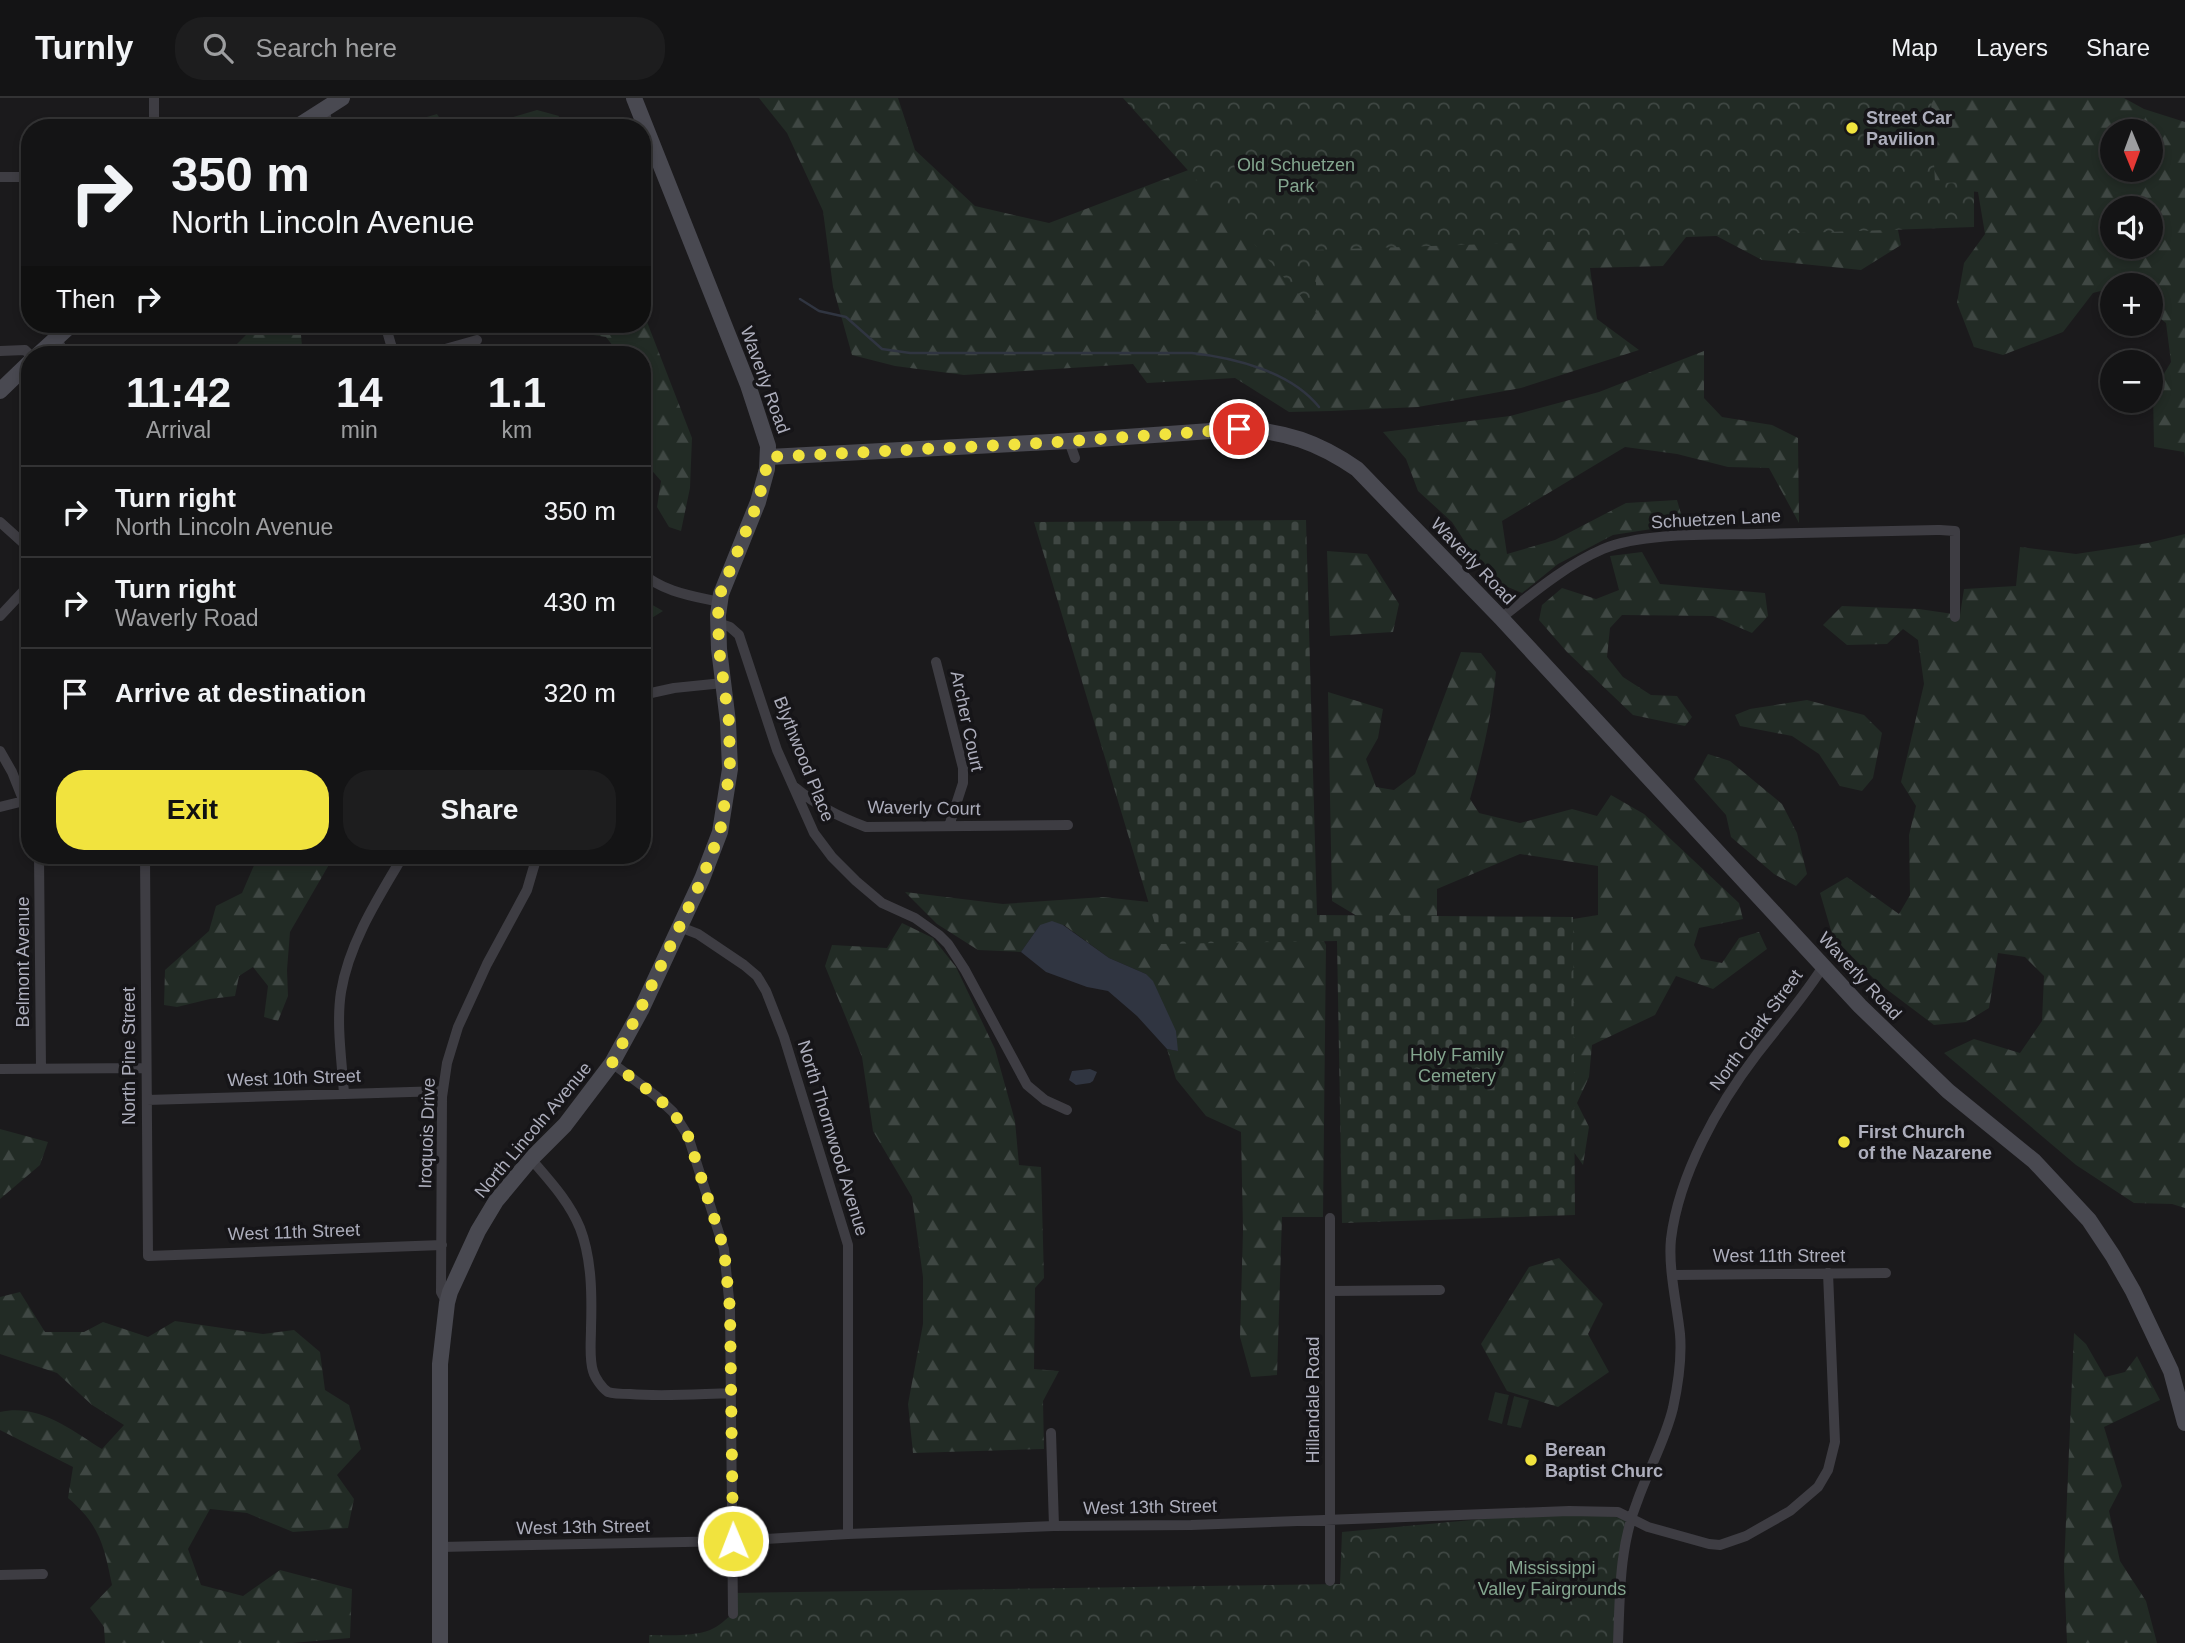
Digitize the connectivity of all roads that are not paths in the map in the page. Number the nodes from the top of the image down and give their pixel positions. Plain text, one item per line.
1 (154, 98) edge
2 (342, 98) edge
3 (634, 98) edge
4 (324, 109) junction
5 (154, 119) edge
6 (309, 119) edge
7 (327, 119) edge
8 (642, 119) edge
9 (651, 141) edge
10 (0, 177) edge
11 (21, 177) edge
12 (62, 333) edge
13 (57, 338) junction
14 (477, 340) dead end
15 (48, 346) edge
16 (61, 346) edge
17 (456, 346) edge
18 (21, 350) edge
19 (0, 351) edge
20 (21, 371) edge
21 (0, 391) edge
22 (1069, 441) junction
23 (769, 457) junction
24 (1075, 458) dead end
25 (0, 522) edge
26 (21, 541) edge
27 (651, 580) edge
28 (21, 594) edge
29 (719, 602) junction
30 (0, 616) edge
31 (1955, 617) dead end
32 (1501, 618) junction
33 (718, 623) junction
34 (936, 662) dead end
35 (723, 683) junction
36 (651, 693) edge
37 (0, 751) edge
38 (791, 785) junction
39 (21, 790) edge
40 (21, 802) edge
41 (0, 807) edge
42 (1068, 825) dead end
43 (948, 826) junction
44 (39, 864) edge
45 (145, 864) edge
46 (398, 864) edge
47 (535, 864) edge
48 (680, 926) junction
49 (1824, 965) junction
50 (612, 1063) junction
51 (41, 1068) junction
52 (146, 1068) junction
53 (0, 1069) edge
54 (443, 1091) junction
55 (344, 1094) junction
56 (147, 1100) junction
57 (1067, 1110) dead end
58 (531, 1158) junction
59 (1330, 1218) dead end
60 (442, 1245) junction
61 (148, 1256) joint
62 (1828, 1273) junction
63 (1886, 1273) dead end
64 (1673, 1275) junction
65 (1440, 1290) dead end
66 (1330, 1291) junction
67 (447, 1303) junction
68 (731, 1393) junction
69 (2185, 1423) edge
70 (1051, 1433) dead end
71 (1631, 1519) junction
72 (1330, 1520) junction
73 (1054, 1526) junction
74 (848, 1534) junction
75 (733, 1541) junction
76 (440, 1547) junction
77 (0, 1574) edge
78 (43, 1574) dead end
79 (1330, 1581) dead end
80 (733, 1614) dead end
81 (440, 1643) edge
82 (1618, 1643) edge

1 - 5 street
2 - 4 street
3 - 8 street, Waverly Road
4 - 6 street
4 - 7 street
9 - 23 street, Waverly Road
10 - 11 street
12 - 13 street
13 - 15 street
13 - 16 street
14 - 17 street
18 - 19 street
20 - 21 street
22 - 23 street, Waverly Road
22 - 24 street
22 - 32 street, Waverly Road
23 - 29 street, North Lincoln Avenue
25 - 26 street
27 - 29 street
28 - 30 street
29 - 33 street, North Lincoln Avenue
31 - 32 street, Schuetzen Lane
32 - 49 street, Waverly Road
33 - 35 street, North Lincoln Avenue
33 - 38 street, Blythwood Place
34 - 43 street, Archer Court
35 - 36 street
35 - 48 street, North Lincoln Avenue
37 - 39 street
38 - 43 street, Waverly Court
38 - 57 street, Blythwood Place
40 - 41 street
42 - 43 street, Waverly Court
44 - 51 street, Belmont Avenue
45 - 52 street, North Pine Street
46 - 55 street
47 - 54 street, Iroquois Drive
48 - 50 street, North Lincoln Avenue
48 - 74 street, North Thornwood Avenue
49 - 64 street, North Clark Street
49 - 69 street, Waverly Road
50 - 58 street, North Lincoln Avenue
50 - 68 street
51 - 52 street
51 - 53 street
52 - 56 street, North Pine Street
54 - 55 street, West 10th Street
54 - 60 street, Iroquois Drive
55 - 56 street, West 10th Street
56 - 61 street, North Pine Street
58 - 67 street, North Lincoln Avenue
58 - 68 street
59 - 66 street, Hillandale Road
60 - 61 street, West 11th Street
60 - 67 street, Iroquois Drive
62 - 63 street, West 11th Street
62 - 64 street, West 11th Street
62 - 71 street, West 13th Street
64 - 71 street, North Clark Street
65 - 66 street
66 - 72 street, Hillandale Road
67 - 76 street, North Lincoln Avenue
68 - 75 street
70 - 73 street
71 - 72 street, West 13th Street
71 - 82 street, North Clark Street
72 - 73 street, West 13th Street
72 - 79 street, Hillandale Road
73 - 74 street, West 13th Street
74 - 75 street, West 13th Street
75 - 76 street, West 13th Street
75 - 80 street
76 - 81 street, North Lincoln Avenue
77 - 78 street

